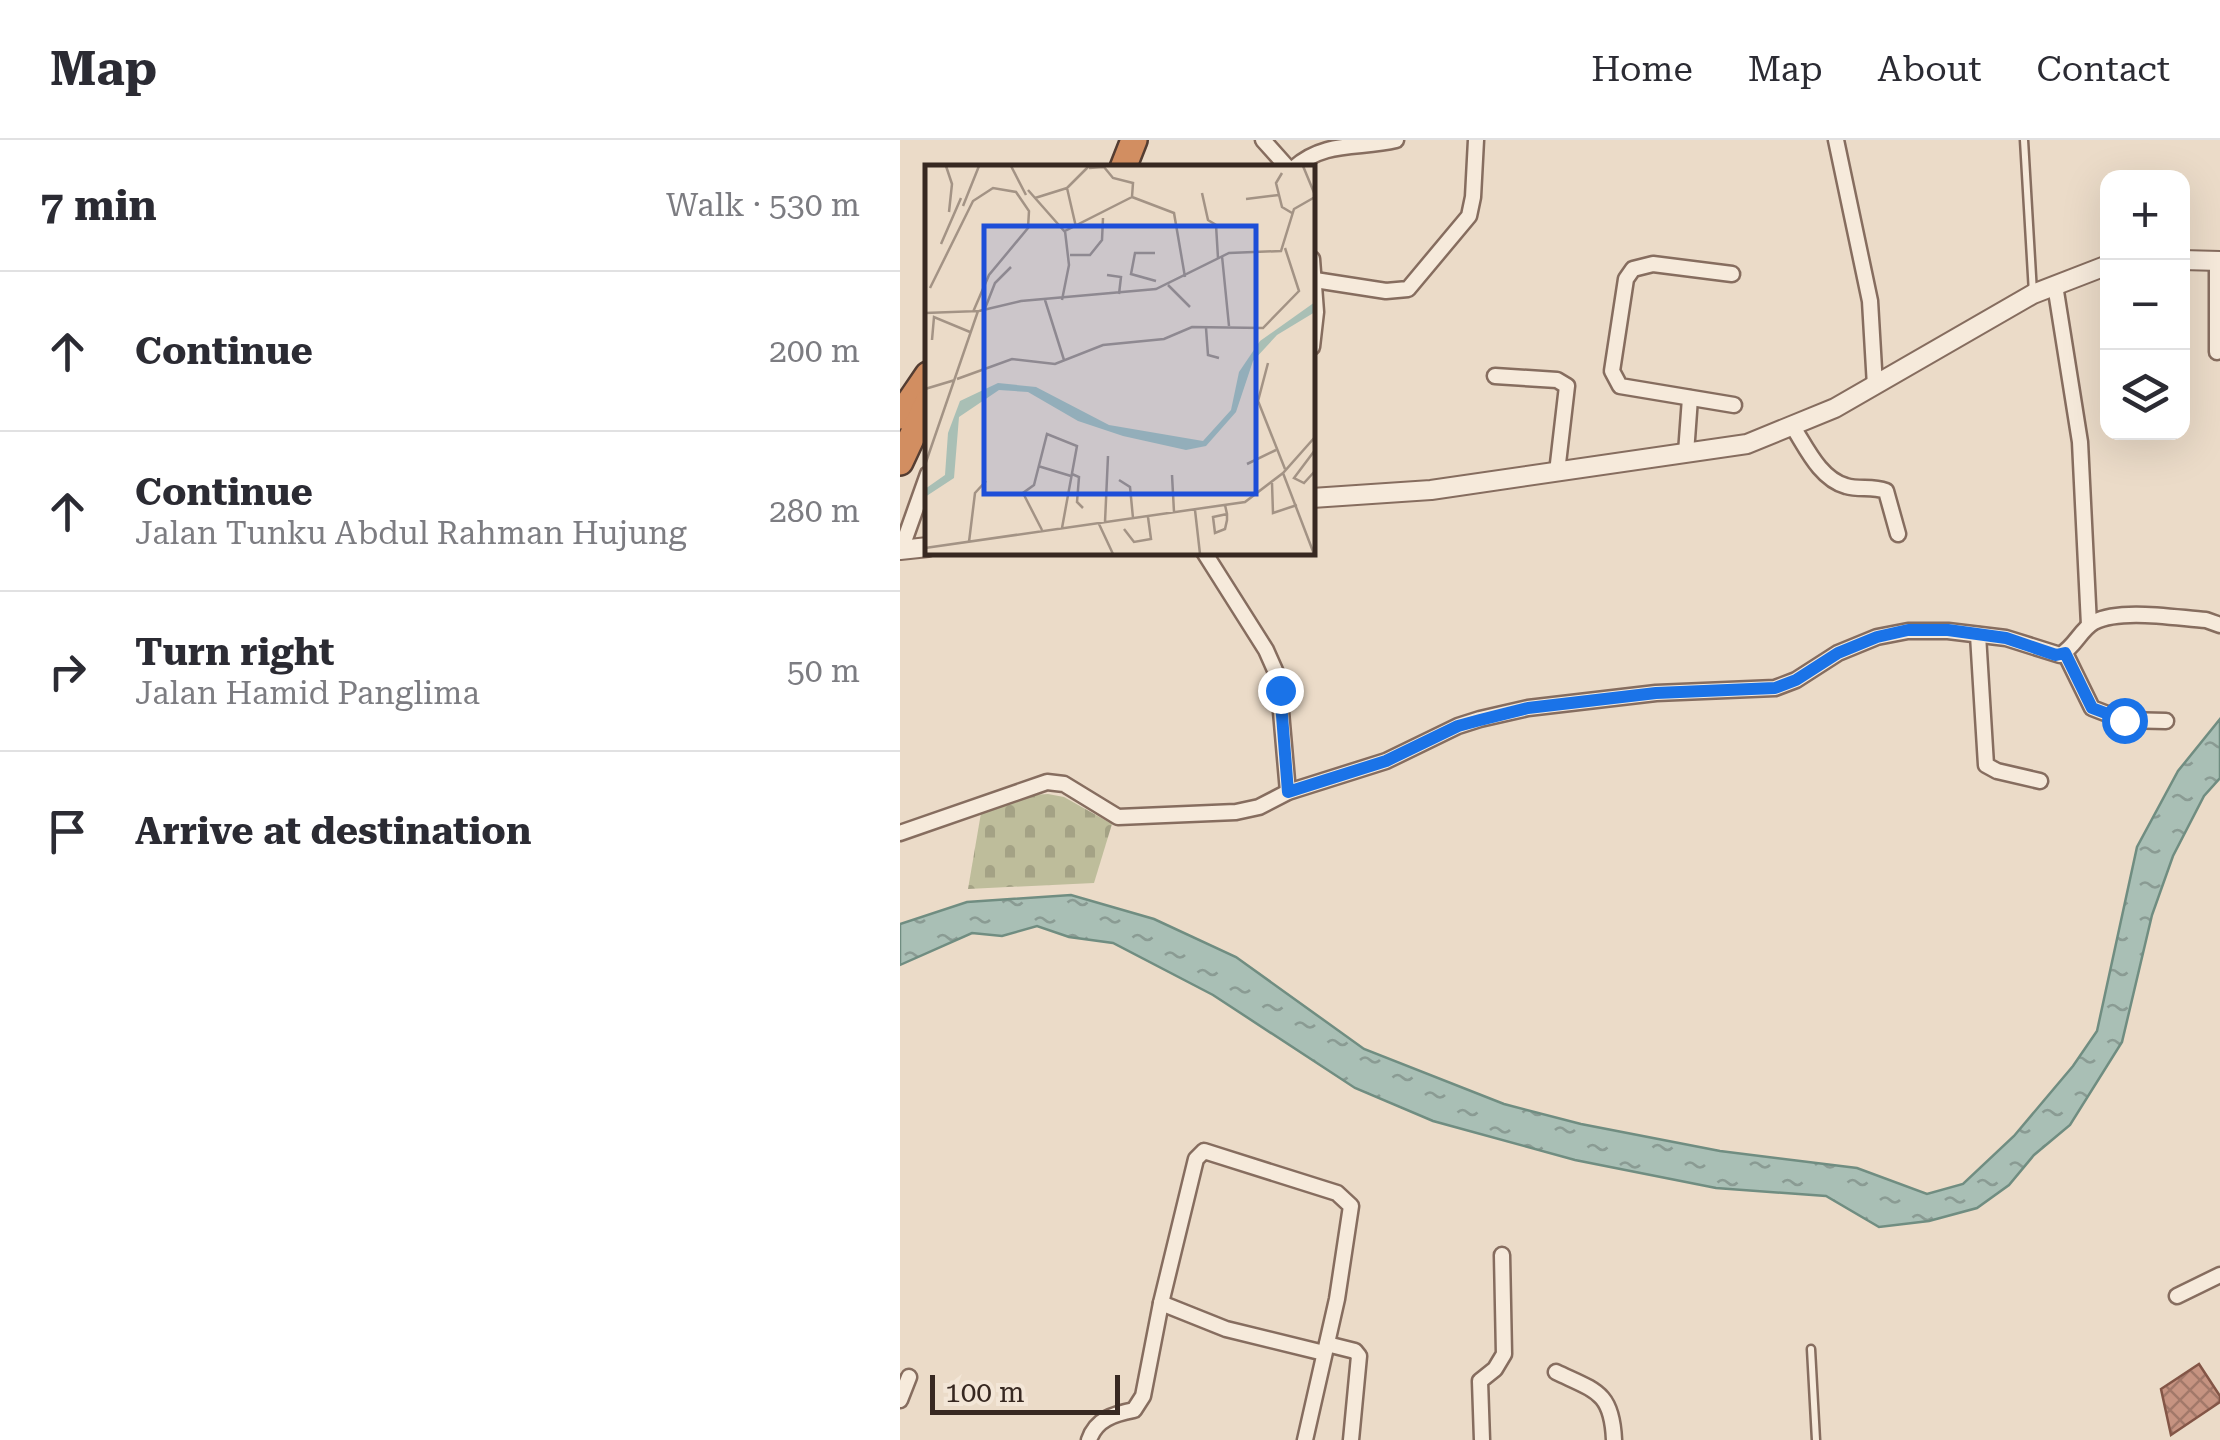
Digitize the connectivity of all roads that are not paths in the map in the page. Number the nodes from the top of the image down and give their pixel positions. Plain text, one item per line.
1 (1118, 140) edge
2 (1134, 140) edge
3 (1263, 140) edge
4 (1396, 140) edge
5 (1476, 140) edge
6 (1836, 140) edge
7 (2024, 140) edge
8 (1346, 142) edge
9 (1109, 165) edge
10 (1124, 165) edge
11 (1288, 165) edge
12 (1296, 165) edge
13 (2190, 260) edge
14 (2218, 261) edge
15 (2100, 268) edge
16 (1732, 274) dead end
17 (1315, 280) edge
18 (2055, 285) junction
19 (2033, 294) junction
20 (2217, 352) dead end
21 (1495, 376) dead end
22 (925, 379) edge
23 (1874, 386) junction
24 (1690, 398) junction
25 (1734, 405) dead end
26 (925, 408) edge
27 (900, 416) edge
28 (1793, 427) junction
29 (1686, 453) junction
30 (900, 462) edge
31 (1557, 472) junction
32 (925, 482) edge
33 (1315, 498) edge
34 (1898, 534) dead end
35 (901, 550) edge
36 (1206, 555) edge
37 (2089, 624) junction
38 (2220, 625) edge
39 (1978, 636) junction
40 (2065, 653) junction
41 (2166, 720) dead end
42 (2040, 781) dead end
43 (1288, 792) junction
44 (900, 833) edge
45 (1502, 1255) dead end
46 (2220, 1274) edge
47 (2177, 1296) dead end
48 (1161, 1303) junction
49 (1326, 1348) junction
50 (1811, 1349) dead end
51 (1556, 1372) dead end
52 (909, 1377) dead end
53 (900, 1400) edge
54 (1089, 1440) edge
55 (1305, 1440) edge
56 (1351, 1440) edge
57 (1482, 1440) edge
58 (1614, 1440) edge
59 (1816, 1440) edge

1 - 9 highway
2 - 10 highway
3 - 11 street
4 - 8 street
5 - 17 street
6 - 23 street
7 - 19 lane
8 - 12 street
13 - 14 street
14 - 20 street
15 - 18 street
16 - 24 street
18 - 19 street
18 - 37 street
19 - 23 street
21 - 31 street
22 - 27 highway
23 - 28 street
24 - 25 street
24 - 29 street
26 - 30 highway
28 - 29 street
28 - 34 street
29 - 31 street
31 - 33 street
32 - 35 street
36 - 43 street
37 - 38 street
37 - 40 street
39 - 40 street
39 - 42 street
39 - 43 street
40 - 41 street
43 - 44 street
45 - 57 street
46 - 47 street
48 - 49 street
48 - 49 street
48 - 54 street
49 - 55 street
49 - 56 street
50 - 59 lane
51 - 58 street
52 - 53 street

